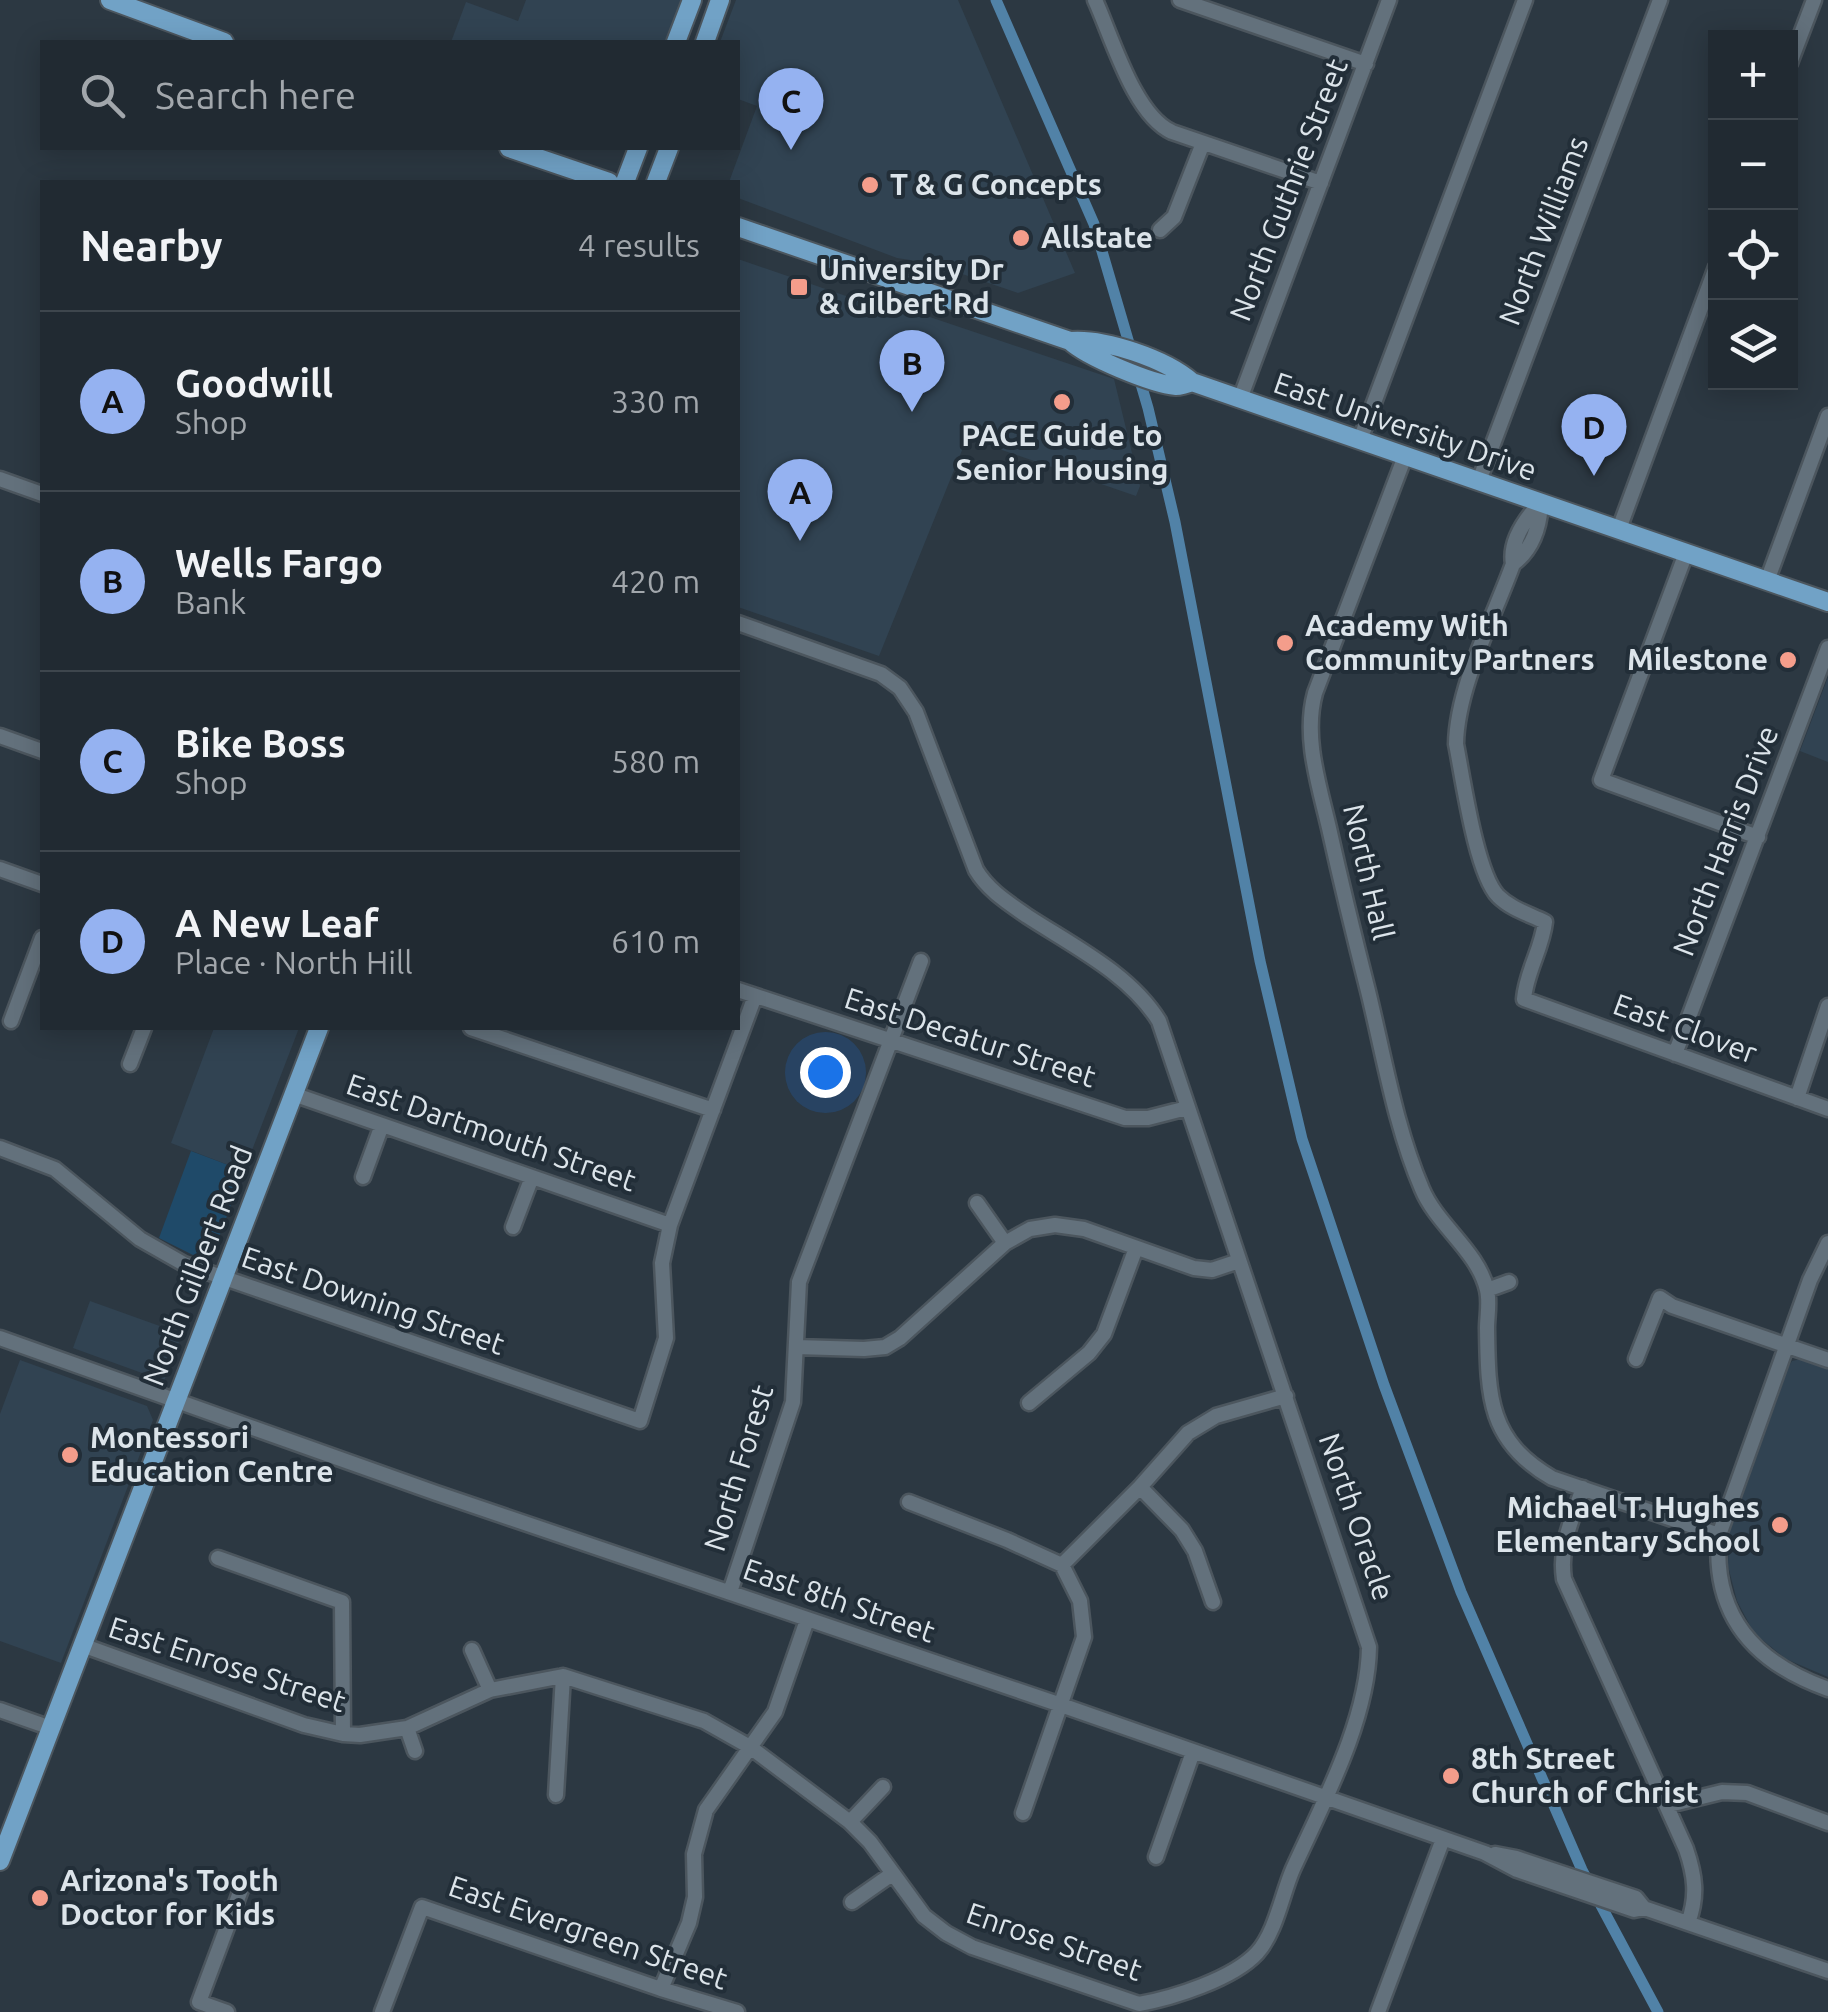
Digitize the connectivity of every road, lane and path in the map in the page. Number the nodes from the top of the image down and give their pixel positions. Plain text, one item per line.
1 (110, 0) edge
2 (1096, 0) edge
3 (1180, 0) edge
4 (1389, 0) edge
5 (1525, 0) edge
6 (1660, 0) edge
7 (1814, 0) edge
8 (690, 4) edge
9 (717, 9) edge
10 (219, 40) edge
11 (677, 40) edge
12 (707, 40) edge
13 (1798, 43) edge
14 (1366, 64) junction
15 (1203, 143) junction
16 (516, 150) edge
17 (637, 150) edge
18 (667, 150) edge
19 (602, 180) edge
20 (626, 180) edge
21 (657, 180) edge
22 (1321, 184) junction
23 (740, 229) edge
24 (1160, 230) dead end
25 (1708, 289) edge
26 (1070, 341) junction
27 (1192, 382) junction
28 (1240, 398) junction
29 (1828, 416) edge
30 (1360, 440) junction
31 (1405, 456) junction
32 (0, 479) edge
33 (1479, 481) junction
34 (40, 493) edge
35 (1541, 502) junction
36 (1619, 530) junction
37 (1686, 553) junction
38 (1767, 581) junction
39 (1828, 602) edge
40 (740, 624) edge
41 (1828, 648) edge
42 (0, 736) edge
43 (40, 751) edge
44 (1758, 837) junction
45 (0, 868) edge
46 (40, 883) edge
47 (40, 943) edge
48 (921, 961) dead end
49 (740, 991) edge
50 (755, 996) junction
51 (1828, 1006) edge
52 (10, 1021) dead end
53 (143, 1030) edge
54 (317, 1030) edge
55 (478, 1030) edge
56 (892, 1040) junction
57 (1675, 1054) junction
58 (130, 1064) dead end
59 (294, 1094) junction
60 (1797, 1098) junction
61 (1188, 1108) junction
62 (1828, 1109) edge
63 (713, 1110) junction
64 (382, 1124) junction
65 (0, 1148) edge
66 (363, 1177) dead end
67 (532, 1177) junction
68 (977, 1203) dead end
69 (670, 1225) junction
70 (513, 1227) dead end
71 (1005, 1243) junction
72 (1828, 1243) edge
73 (1136, 1248) junction
74 (1239, 1261) junction
75 (223, 1279) junction
76 (1508, 1282) dead end
77 (1487, 1290) junction
78 (0, 1338) edge
79 (796, 1346) junction
80 (1787, 1346) junction
81 (1636, 1359) dead end
82 (1828, 1360) edge
83 (1286, 1396) junction
84 (176, 1401) junction
85 (1029, 1403) dead end
86 (1140, 1487) junction
87 (1584, 1488) junction
88 (909, 1502) dead end
89 (1719, 1536) junction
90 (218, 1558) dead end
91 (1062, 1565) junction
92 (730, 1592) junction
93 (1213, 1602) dead end
94 (807, 1620) junction
95 (82, 1645) junction
96 (472, 1650) dead end
97 (563, 1676) junction
98 (1828, 1689) edge
99 (490, 1690) junction
100 (1061, 1704) junction
101 (0, 1710) edge
102 (50, 1728) junction
103 (407, 1728) junction
104 (343, 1734) junction
105 (750, 1747) junction
106 (415, 1751) dead end
107 (1193, 1752) junction
108 (883, 1787) dead end
109 (556, 1795) dead end
110 (1326, 1799) junction
111 (1669, 1805) junction
112 (1023, 1814) dead end
113 (850, 1822) junction
114 (1828, 1823) edge
115 (1443, 1839) junction
116 (1, 1854) edge
117 (1156, 1857) dead end
118 (892, 1874) junction
119 (1572, 1883) junction
120 (242, 1887) dead end
121 (852, 1902) dead end
122 (1644, 1908) junction
123 (1688, 1923) junction
124 (1828, 1971) edge
125 (661, 1989) junction
126 (1164, 2000) joint
127 (227, 2012) edge
128 (382, 2012) edge
129 (737, 2012) edge
130 (1378, 2012) edge

1 - 10 main road
2 - 15 street
3 - 14 street
4 - 14 street, North Guthrie Street
5 - 30 street
6 - 33 street, North Williams
7 - 13 street
8 - 9 main road
8 - 11 main road
9 - 12 main road
14 - 22 street, North Guthrie Street
15 - 22 street
15 - 24 street
16 - 19 main road
17 - 20 main road
18 - 21 main road
22 - 28 street, North Guthrie Street
23 - 26 main road, East University Drive
25 - 36 street
26 - 27 main road, East University Drive
26 - 27 main road, East University Drive
27 - 28 main road, East University Drive
28 - 30 main road, East University Drive
29 - 38 street
30 - 31 main road, East University Drive
31 - 33 main road, East University Drive
31 - 77 street, North Hall
32 - 34 street
33 - 35 main road, East University Drive
35 - 36 main road, East University Drive
35 - 57 street, East Clover
36 - 37 main road, East University Drive
37 - 38 main road, East University Drive
37 - 44 street
38 - 39 main road, East University Drive
40 - 61 street, North Oracle
41 - 44 street, North Harris Drive
42 - 43 street
44 - 57 street, North Harris Drive
45 - 46 street
47 - 52 street
48 - 56 street, North Forest
49 - 50 street, East Decatur Street
50 - 56 street, East Decatur Street
50 - 63 street
51 - 60 street
53 - 58 street
54 - 59 main road, North Gilbert Road
55 - 63 street
56 - 61 street, East Decatur Street
56 - 79 street, North Forest
57 - 60 street, East Clover
59 - 64 street, East Dartmouth Street
59 - 75 main road, North Gilbert Road
60 - 62 street, East Clover
61 - 74 street, North Oracle
63 - 69 street
64 - 66 street
64 - 67 street, East Dartmouth Street
65 - 75 street, East Downing Street
67 - 69 street, East Dartmouth Street
67 - 70 street
68 - 71 street
69 - 75 street, East Downing Street
71 - 73 street
71 - 79 street
72 - 80 street
73 - 74 street
73 - 85 street
74 - 83 street, North Oracle
75 - 84 main road, North Gilbert Road
76 - 77 street
77 - 87 street, North Hall
78 - 84 street, East 8th Street
79 - 92 street, North Forest
80 - 81 street
80 - 82 street
80 - 89 street
83 - 86 street
83 - 110 street, North Oracle
84 - 92 street, East 8th Street
84 - 95 main road, North Gilbert Road
86 - 91 street
86 - 93 street
87 - 89 street, North Hall
87 - 111 street
88 - 91 street
89 - 98 street
90 - 104 street
91 - 100 street
92 - 94 street, East 8th Street
94 - 100 street, East 8th Street
94 - 105 street
95 - 102 main road, North Gilbert Road
95 - 104 street, East Enrose Street
96 - 99 street
97 - 99 street, East Enrose Street
97 - 105 street, East Enrose Street
97 - 109 street
99 - 103 street, East Enrose Street
100 - 107 street, East 8th Street
100 - 112 street
101 - 102 street
102 - 116 main road, North Gilbert Road
103 - 104 street, East Enrose Street
103 - 106 street
105 - 113 street, East Enrose Street
105 - 125 street
107 - 110 street, East 8th Street
107 - 117 street
108 - 113 street
110 - 115 street, East 8th Street
110 - 126 street, North Oracle
111 - 114 street
111 - 123 street
113 - 118 street, East Enrose Street
115 - 119 street, East 8th Street
115 - 130 street
118 - 121 street
118 - 126 street, Enrose Street
119 - 122 street, East 8th Street
119 - 122 street, East 8th Street
120 - 127 street
122 - 123 street, East 8th Street
123 - 124 street, East 8th Street
125 - 128 street, East Evergreen Street
125 - 129 street, East Evergreen Street

